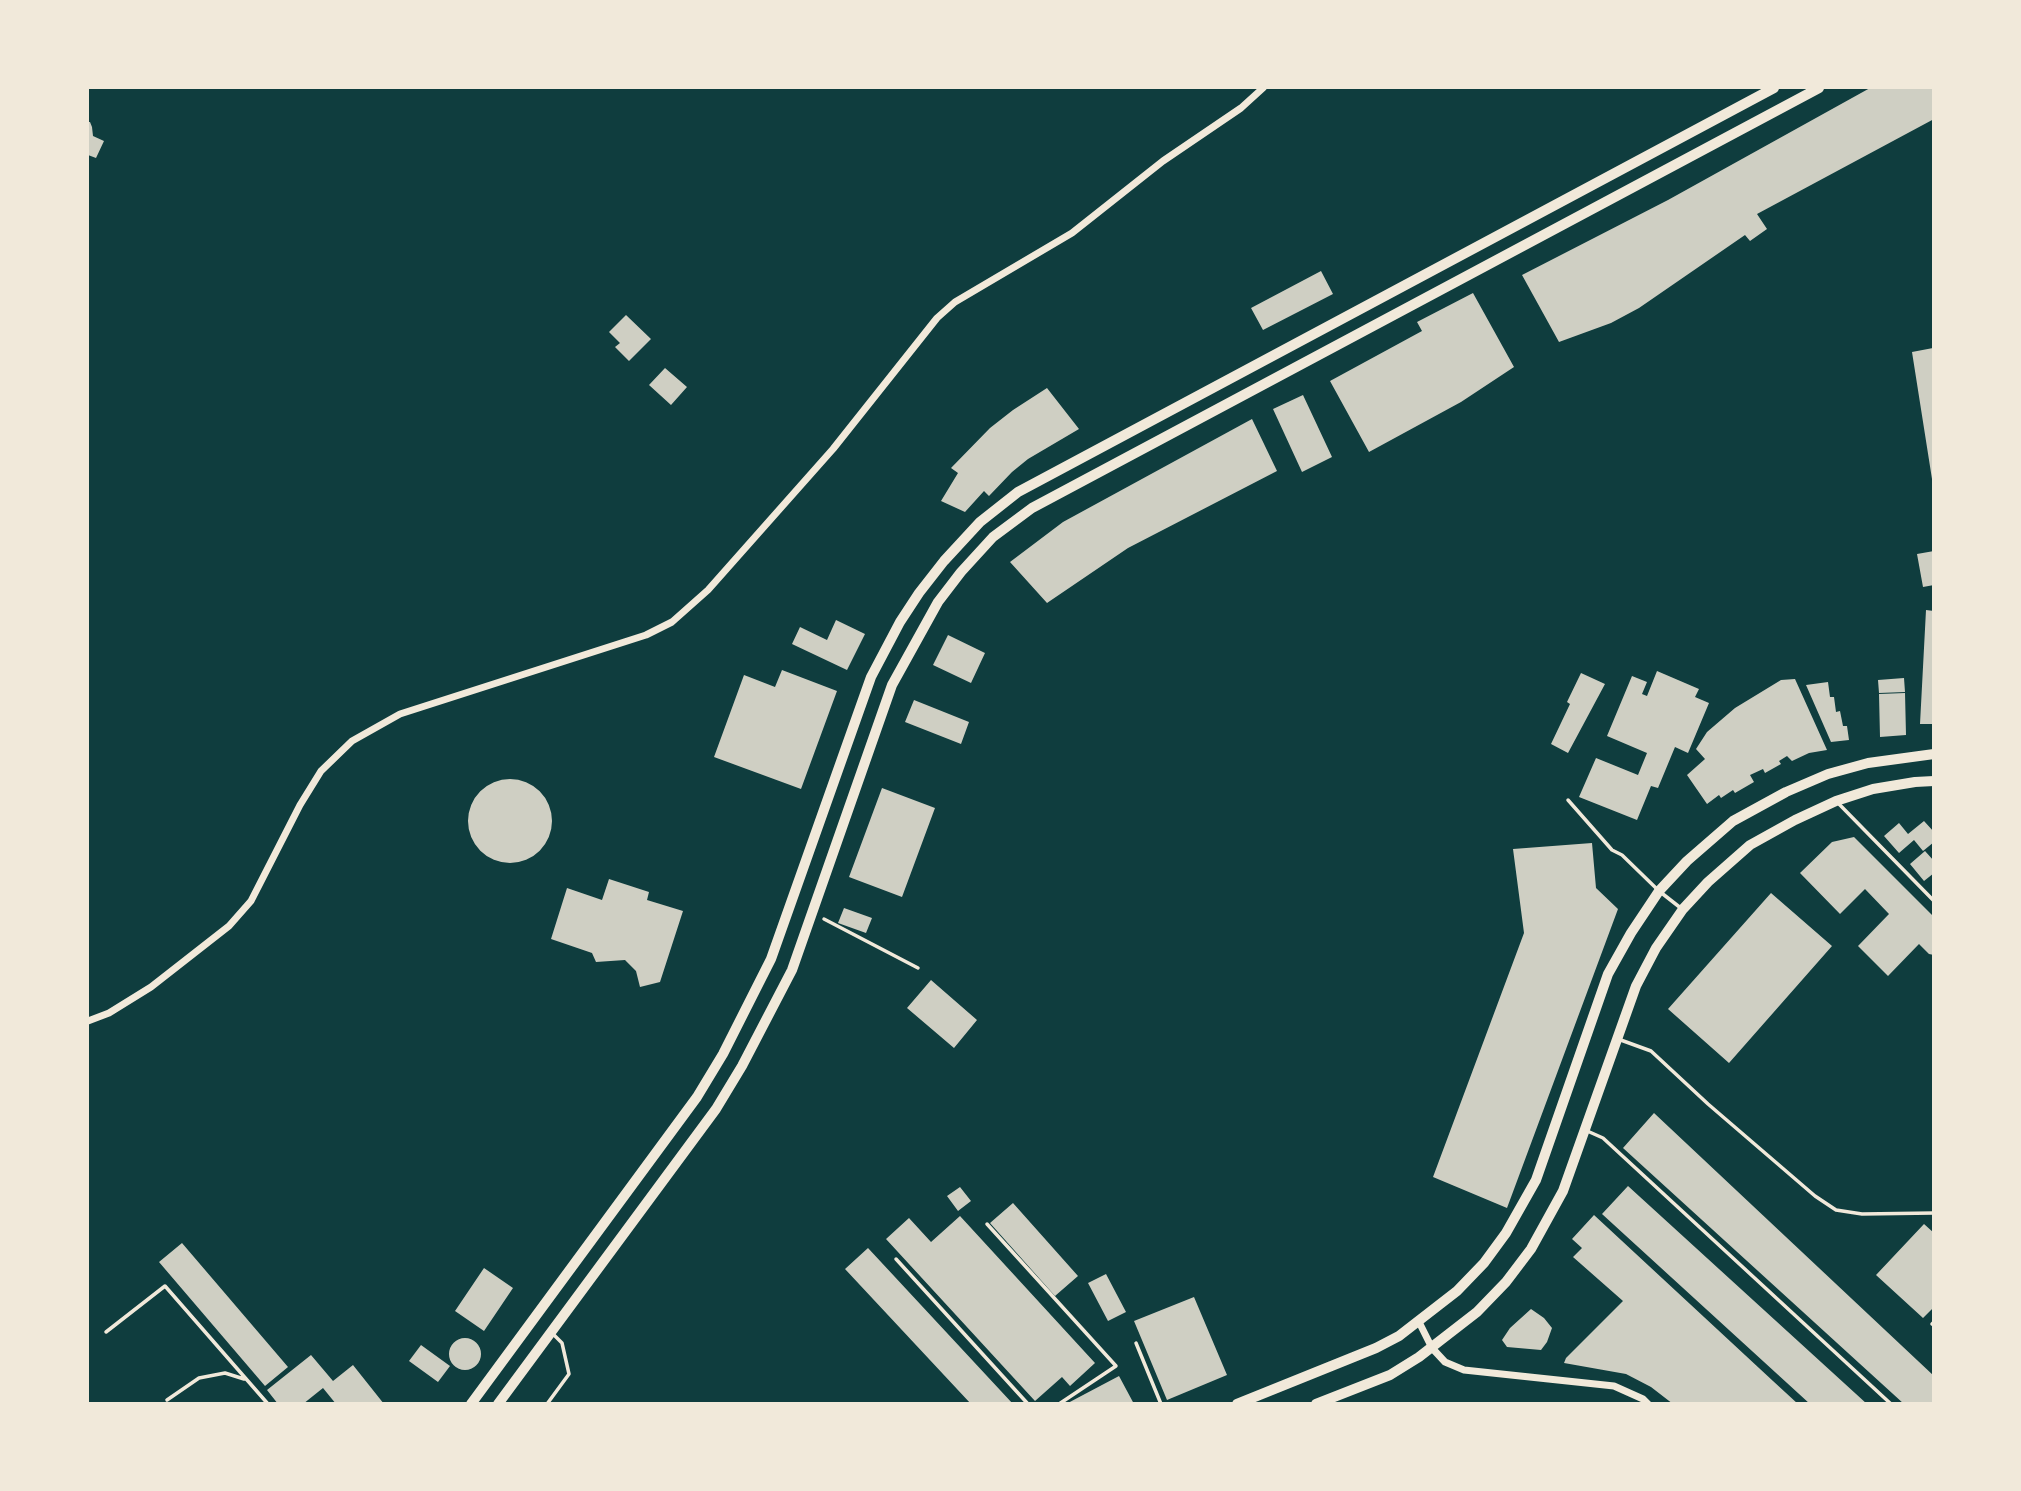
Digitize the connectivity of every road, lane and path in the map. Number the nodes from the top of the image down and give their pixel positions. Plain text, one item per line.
1 (1263, 88) edge
2 (1774, 88) edge
3 (1819, 88) edge
4 (1934, 754) edge
5 (1934, 781) edge
6 (1568, 800) dead end
7 (1836, 801) junction
8 (1660, 891) junction
9 (1934, 901) edge
10 (1683, 909) junction
11 (812, 914) junction
12 (918, 968) dead end
13 (88, 1021) edge
14 (1616, 1039) junction
15 (1585, 1130) junction
16 (1934, 1213) edge
17 (987, 1224) dead end
18 (896, 1259) dead end
19 (1419, 1321) junction
20 (551, 1331) junction
21 (106, 1332) dead end
22 (1136, 1343) dead end
23 (1432, 1348) junction
24 (246, 1379) junction
25 (166, 1400) dead end
26 (268, 1404) edge
27 (471, 1404) edge
28 (498, 1404) edge
29 (547, 1404) edge
30 (1028, 1404) edge
31 (1059, 1404) edge
32 (1161, 1404) edge
33 (1237, 1404) edge
34 (1316, 1404) edge
35 (1648, 1404) edge
36 (1891, 1404) edge

1 - 13 street
2 - 27 main road
3 - 11 main road
4 - 8 main road
5 - 7 main road
6 - 8 lane
7 - 9 lane
7 - 10 main road
8 - 10 lane
8 - 19 main road
10 - 14 main road
11 - 12 path
11 - 20 main road
14 - 15 main road
14 - 16 lane
15 - 23 main road
15 - 36 lane
17 - 31 lane
18 - 30 lane
19 - 23 street
19 - 33 main road
20 - 28 main road
20 - 29 lane
21 - 24 lane
22 - 32 lane
23 - 34 main road
23 - 35 street
24 - 25 lane
24 - 26 lane

